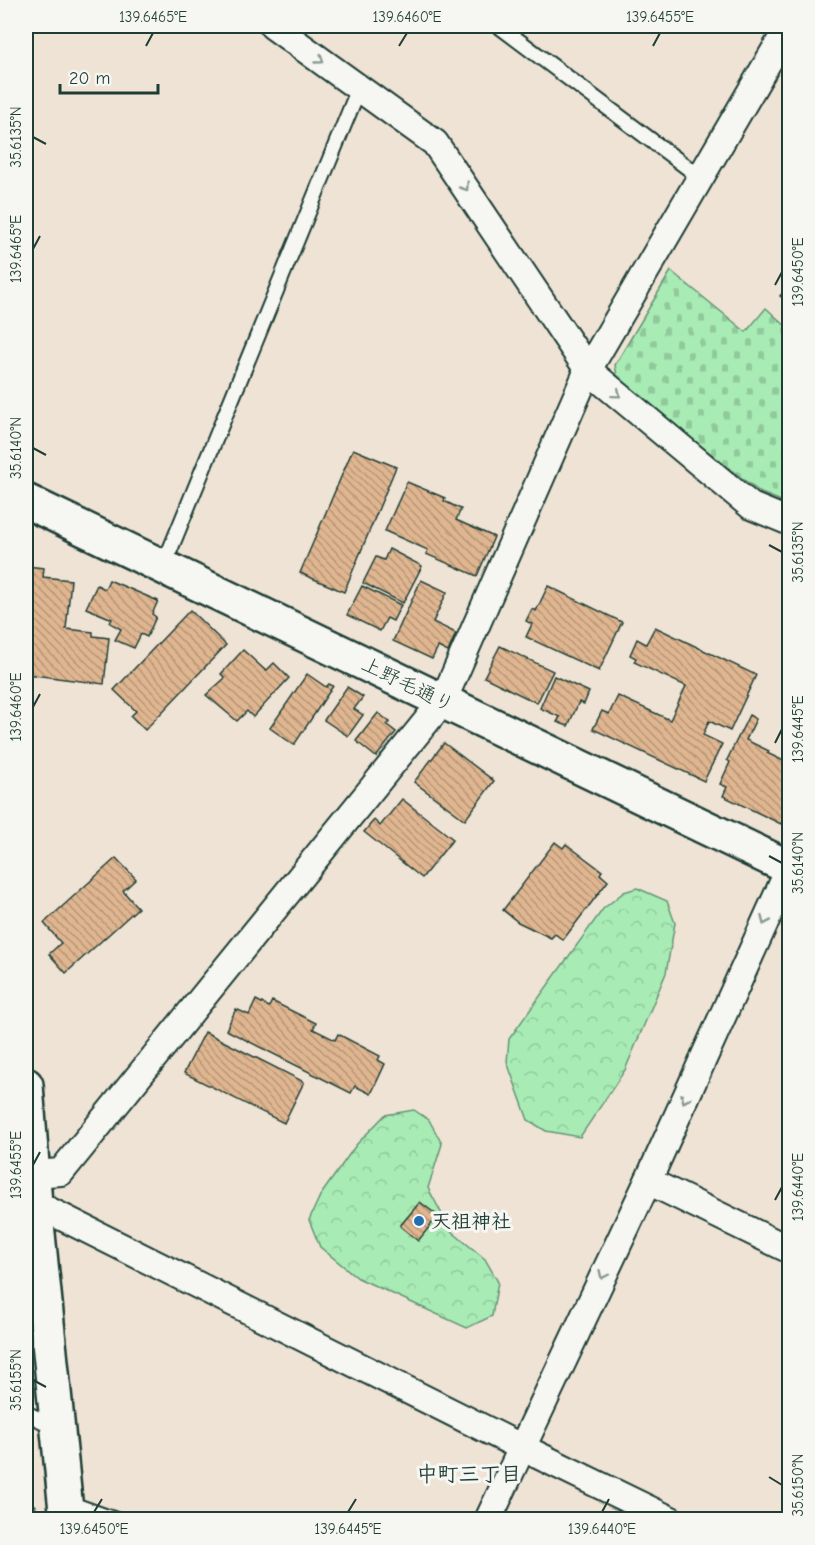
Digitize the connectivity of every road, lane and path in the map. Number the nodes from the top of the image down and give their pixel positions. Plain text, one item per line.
1 (273, 26) edge
2 (499, 26) edge
3 (789, 26) edge
4 (359, 88) junction
5 (700, 177) junction
6 (588, 370) junction
7 (26, 501) edge
8 (789, 522) edge
9 (163, 567) junction
10 (443, 701) junction
11 (789, 867) edge
12 (26, 1085) edge
13 (648, 1181) junction
14 (31, 1192) edge
15 (789, 1250) edge
16 (26, 1413) edge
17 (59, 1429) junction
18 (521, 1448) junction
19 (67, 1511) edge
20 (116, 1520) edge
21 (488, 1520) edge
22 (671, 1520) edge

1 -> 4 street
2 - 5 lane
3 - 5 street
4 -> 6 street
4 - 9 lane
5 - 6 street
6 -> 8 street
6 - 10 street
7 - 9 street, 上野毛通り
9 - 10 street, 上野毛通り
10 - 11 street, 上野毛通り
10 - 14 street
11 -> 13 street
12 - 14 street
13 - 15 street
13 -> 18 street
14 - 17 street
14 - 18 street
16 - 17 lane
17 - 19 street
18 - 21 street
18 - 22 street
19 - 20 lane

